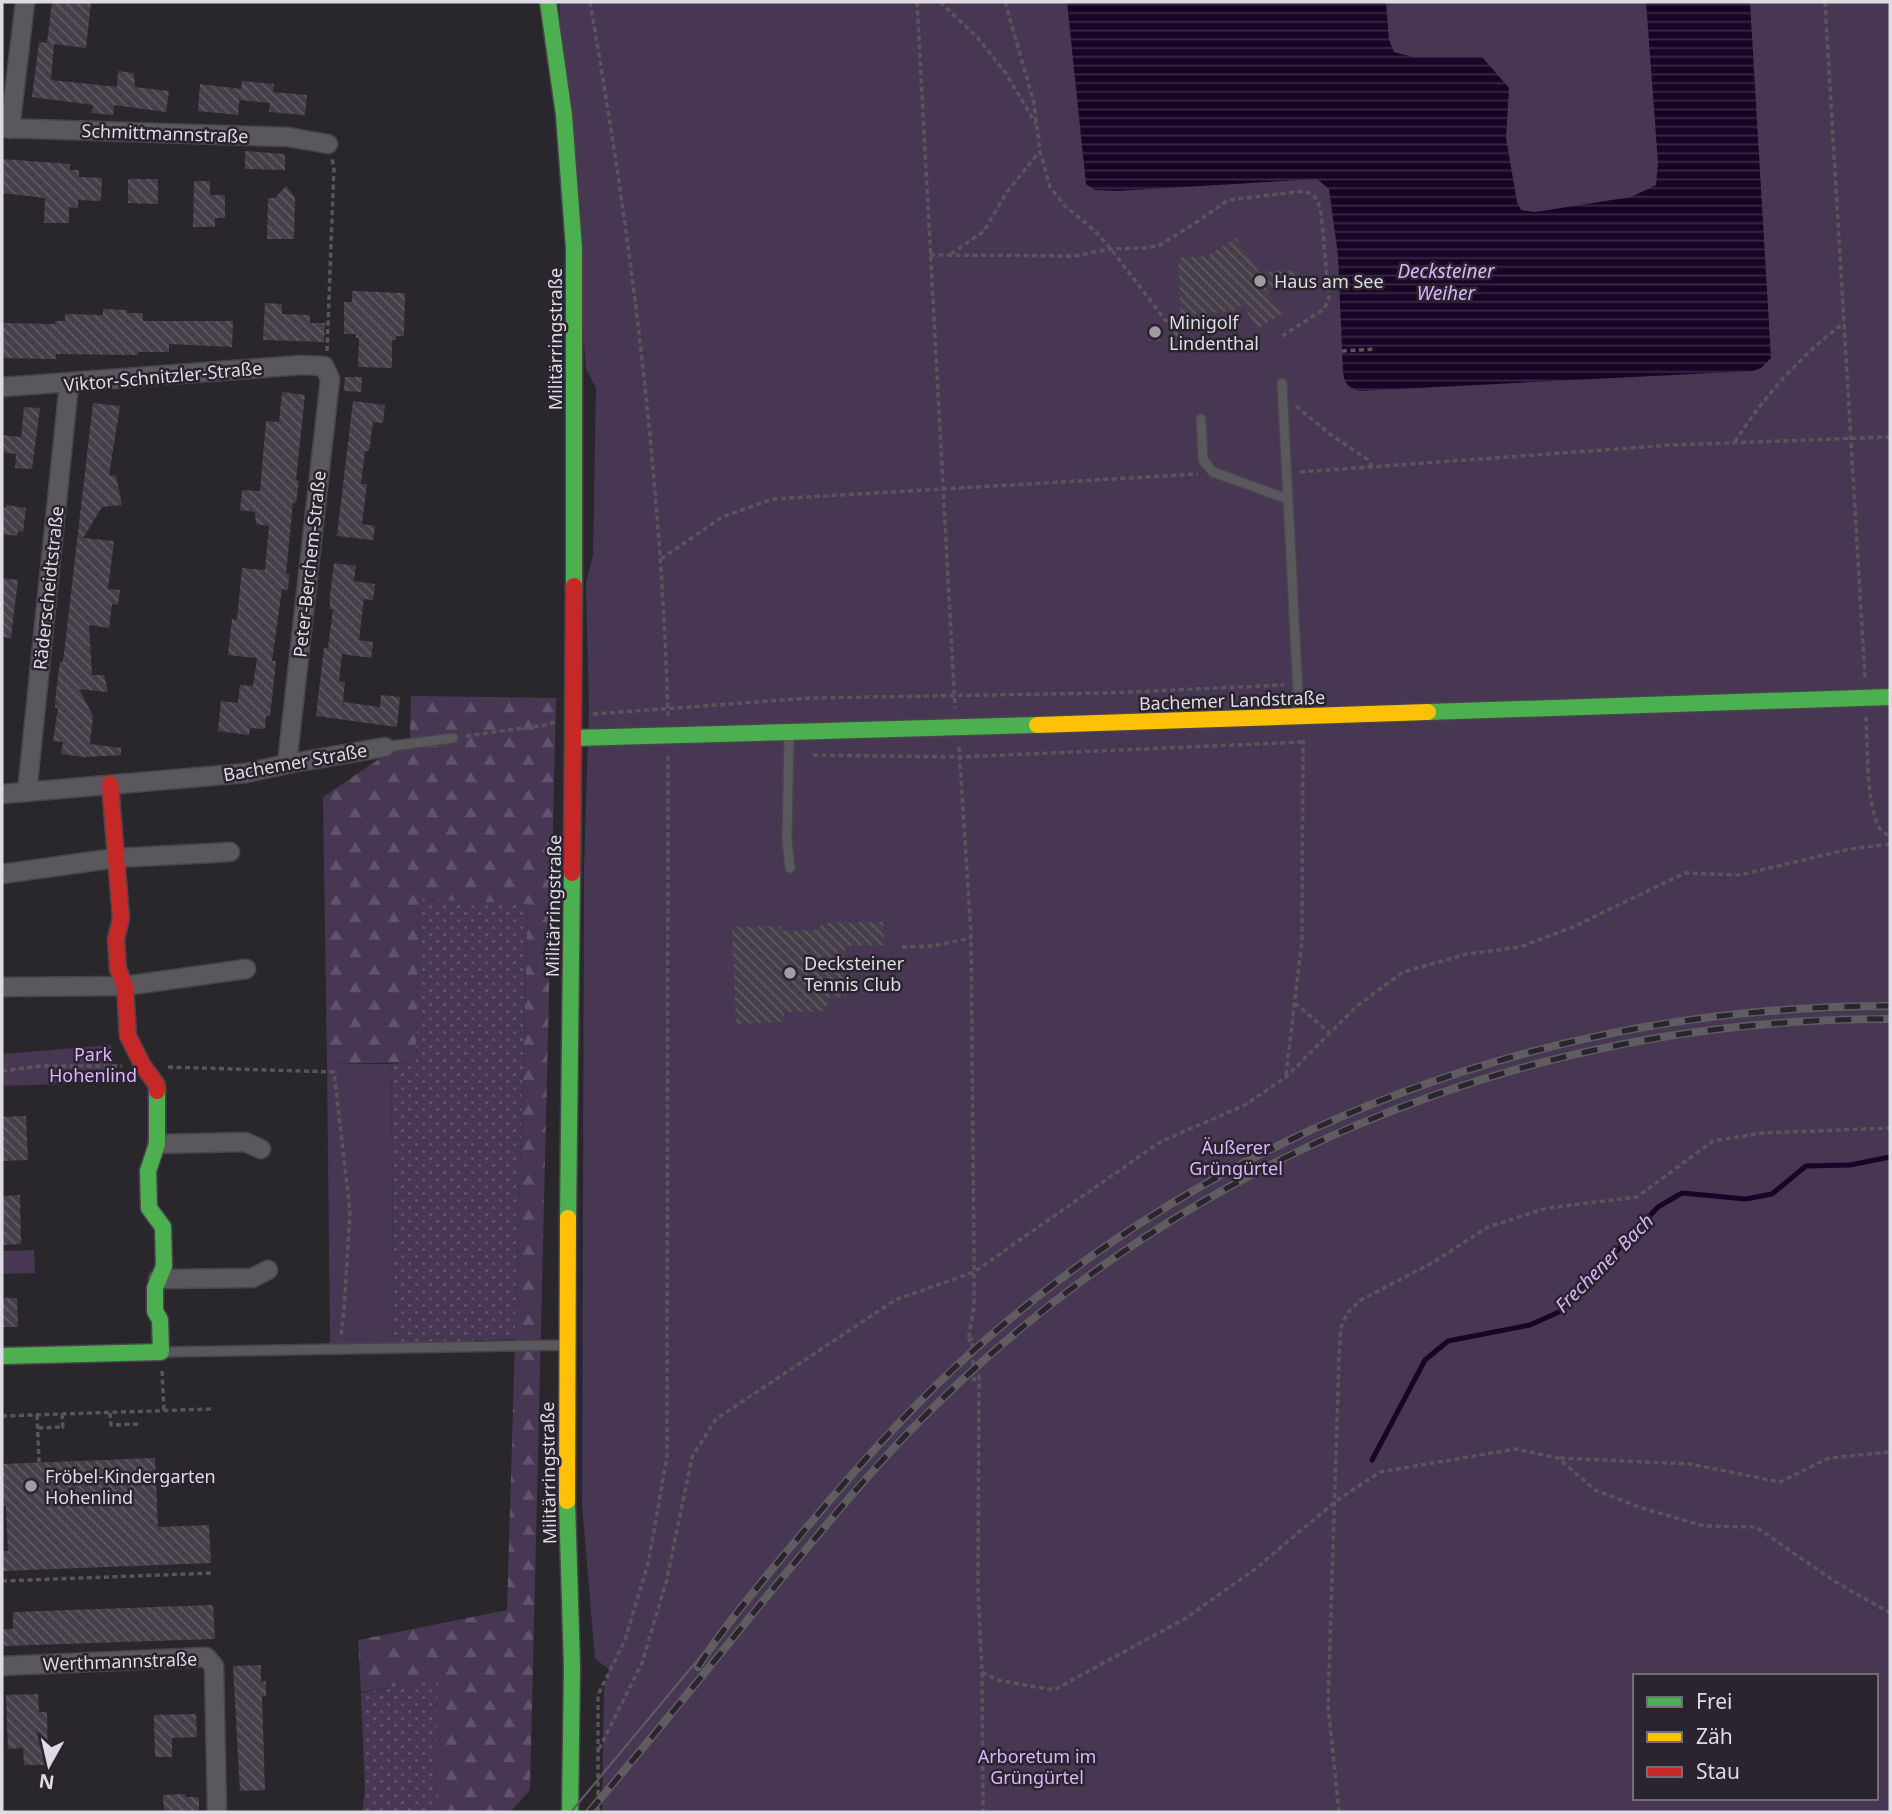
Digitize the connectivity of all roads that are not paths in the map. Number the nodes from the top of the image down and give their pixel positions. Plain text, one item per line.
1 (25, 2) edge
2 (548, 2) edge
3 (6, 128) edge
4 (328, 144) road end
5 (324, 366) joint
6 (1282, 383) dead end
7 (69, 384) junction
8 (2, 387) edge
9 (1201, 419) dead end
10 (1288, 499) junction
11 (1890, 697) edge
12 (1299, 717) junction
13 (789, 733) junction
14 (453, 738) road end
15 (574, 738) junction
16 (385, 747) joint
17 (287, 764) junction
18 (110, 784) junction
19 (27, 792) junction
20 (2, 794) edge
21 (230, 852) dead end
22 (116, 858) junction
23 (790, 868) dead end
24 (2, 874) edge
25 (246, 969) dead end
26 (125, 986) junction
27 (2, 987) edge
28 (157, 1144) junction
29 (261, 1149) dead end
30 (268, 1270) dead end
31 (158, 1279) junction
32 (567, 1345) junction
33 (161, 1352) junction
34 (2, 1356) edge
35 (2, 1666) edge
36 (217, 1812) edge
37 (570, 1812) edge

1 - 3 street
2 - 15 street, Militärringstraße
3 - 4 street, Schmittmannstraße
5 - 7 street, Viktor-Schnitzler-Straße
5 - 17 street, Peter-Berchem-Straße
6 - 10 lane
7 - 8 street, Viktor-Schnitzler-Straße
7 - 19 street, Räderscheidtstraße
9 - 10 lane
10 - 12 lane
11 - 12 street, Bachemer Landstraße
12 - 13 street, Bachemer Landstraße
13 - 15 street, Bachemer Landstraße
13 - 23 lane
14 - 16 lane, Bachemer Straße
15 - 32 street, Militärringstraße
16 - 17 street, Bachemer Straße
17 - 18 street, Bachemer Straße
18 - 19 street, Bachemer Straße
18 - 22 street
19 - 20 street, Bachemer Straße
21 - 22 street
22 - 24 street
22 - 26 street
25 - 26 street
26 - 27 street
26 - 28 street
28 - 29 street
28 - 31 street
30 - 31 street
31 - 33 street
32 - 33 lane
32 - 37 street, Militärringstraße
33 - 34 street
35 - 36 street, Werthmannstraße

